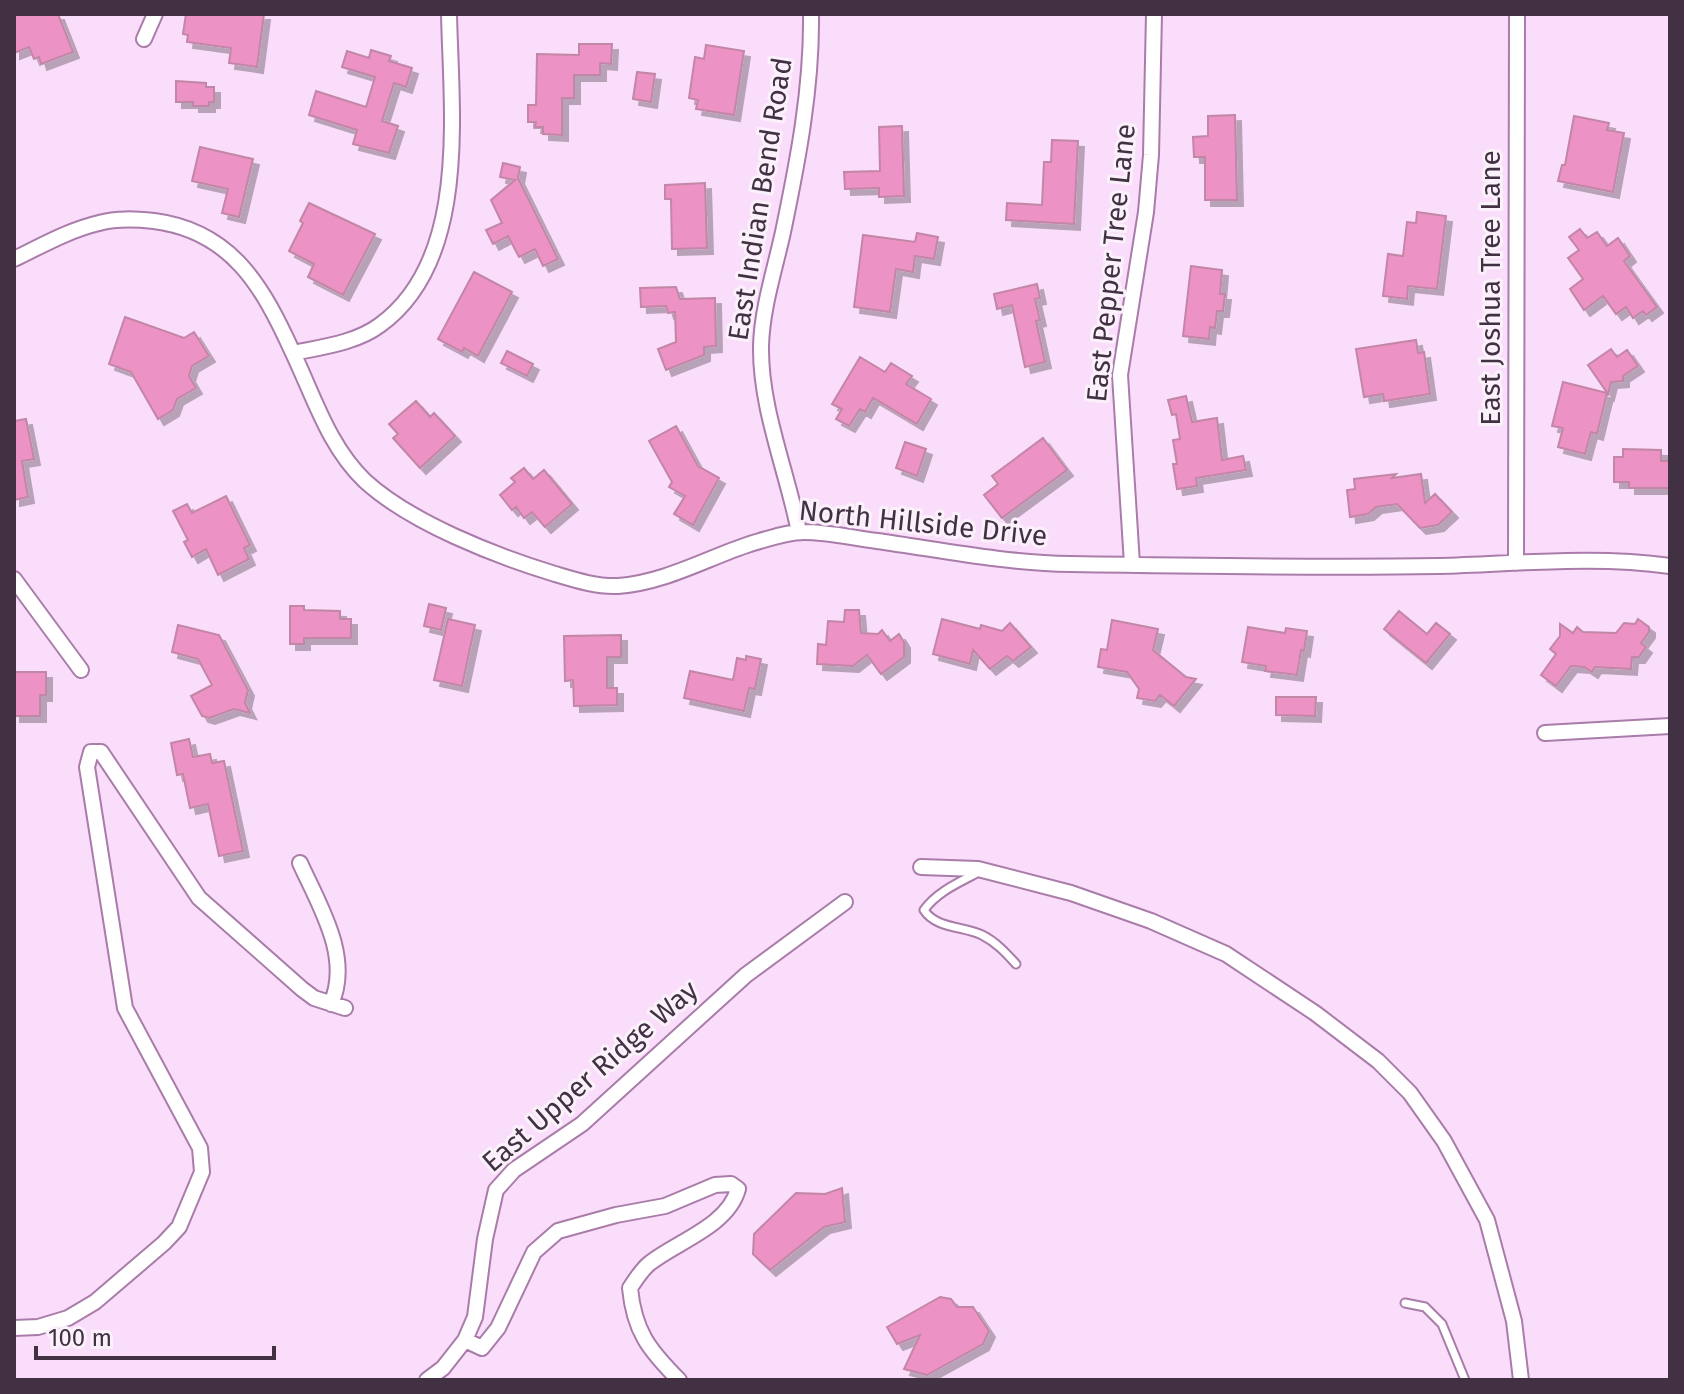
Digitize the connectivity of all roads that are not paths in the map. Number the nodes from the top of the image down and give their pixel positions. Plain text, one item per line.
1 (155, 14) edge
2 (449, 14) edge
3 (811, 14) edge
4 (1154, 14) edge
5 (1517, 14) edge
6 (144, 39) dead end
7 (14, 259) edge
8 (293, 353) junction
9 (799, 532) junction
10 (1516, 563) junction
11 (1132, 564) junction
12 (1670, 566) edge
13 (14, 579) edge
14 (81, 670) dead end
15 (1670, 726) edge
16 (1545, 733) dead end
17 (300, 863) dead end
18 (921, 867) dead end
19 (983, 870) junction
20 (845, 902) dead end
21 (1016, 964) dead end
22 (1405, 1303) dead end
23 (14, 1328) edge
24 (465, 1340) junction
25 (427, 1380) edge
26 (679, 1380) edge
27 (1465, 1380) edge
28 (1521, 1380) edge

1 - 6 street
2 - 8 street
3 - 9 street, East Indian Bend Road
4 - 11 street, East Pepper Tree Lane
5 - 10 street, East Joshua Tree Lane
7 - 8 street, North Hillside Drive
8 - 9 street, North Hillside Drive
9 - 11 street, North Hillside Drive
10 - 11 street, North Hillside Drive
10 - 12 street, North Hillside Drive
13 - 14 street
15 - 16 street
17 - 23 street
18 - 19 street
19 - 21 lane
19 - 28 street
20 - 24 street, East Upper Ridge Way
22 - 27 lane
24 - 25 street, East Upper Ridge Way
24 - 26 street

